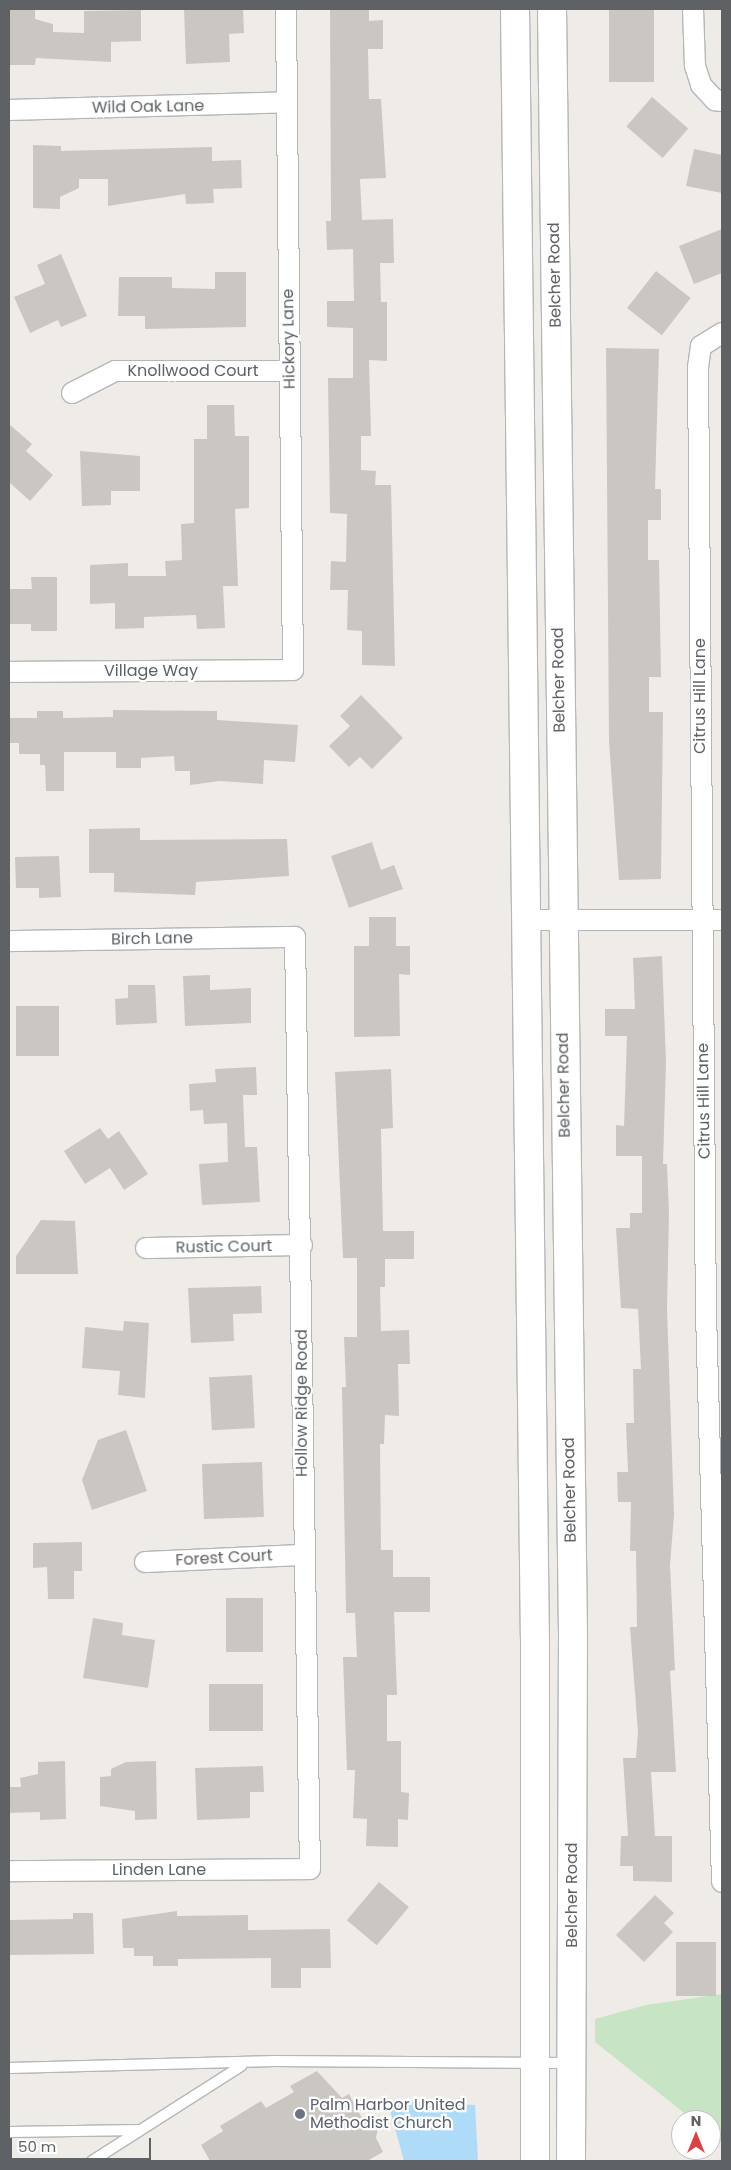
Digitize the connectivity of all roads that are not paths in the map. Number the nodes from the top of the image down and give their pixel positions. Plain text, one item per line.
1 (286, 9) edge
2 (515, 9) edge
3 (552, 9) edge
4 (693, 9) edge
5 (719, 101) edge
6 (287, 102) junction
7 (9, 110) edge
8 (722, 333) edge
9 (289, 371) junction
10 (72, 392) dead end
11 (292, 670) joint
12 (9, 672) edge
13 (525, 920) junction
14 (562, 920) junction
15 (702, 920) junction
16 (722, 920) edge
17 (295, 936) joint
18 (9, 941) edge
19 (302, 1246) junction
20 (146, 1248) dead end
21 (714, 1313) edge
22 (302, 1555) junction
23 (146, 1562) dead end
24 (718, 1737) edge
25 (310, 1869) joint
26 (9, 1871) edge
27 (722, 1882) edge
28 (535, 2061) junction
29 (572, 2062) junction
30 (242, 2065) junction
31 (9, 2068) edge
32 (140, 2130) junction
33 (9, 2132) edge
34 (92, 2161) edge
35 (535, 2161) edge
36 (571, 2161) edge

1 - 6 street, Hickory Lane
2 - 13 main road
3 - 14 main road, Belcher Road
4 - 5 street
6 - 7 street, Wild Oak Lane
6 - 9 street, Hickory Lane
8 - 15 street, Citrus Hill Lane
9 - 10 street, Knollwood Court
9 - 11 street, Hickory Lane
11 - 12 street, Village Way
13 - 14 street
13 - 28 main road
14 - 15 street
14 - 29 main road, Belcher Road
15 - 16 street
15 - 21 street, Citrus Hill Lane
17 - 18 street, Birch Lane
17 - 19 street, Hollow Ridge Road
19 - 20 street, Rustic Court
19 - 22 street, Hollow Ridge Road
21 - 24 street, Citrus Hill Lane
22 - 23 street, Forest Court
22 - 25 street, Hollow Ridge Road
24 - 27 street, Citrus Hill Lane
25 - 26 street, Linden Lane
28 - 29 lane
28 - 30 lane
28 - 35 main road
29 - 36 main road, Belcher Road
30 - 31 lane
30 - 32 lane
32 - 33 lane
32 - 34 lane

